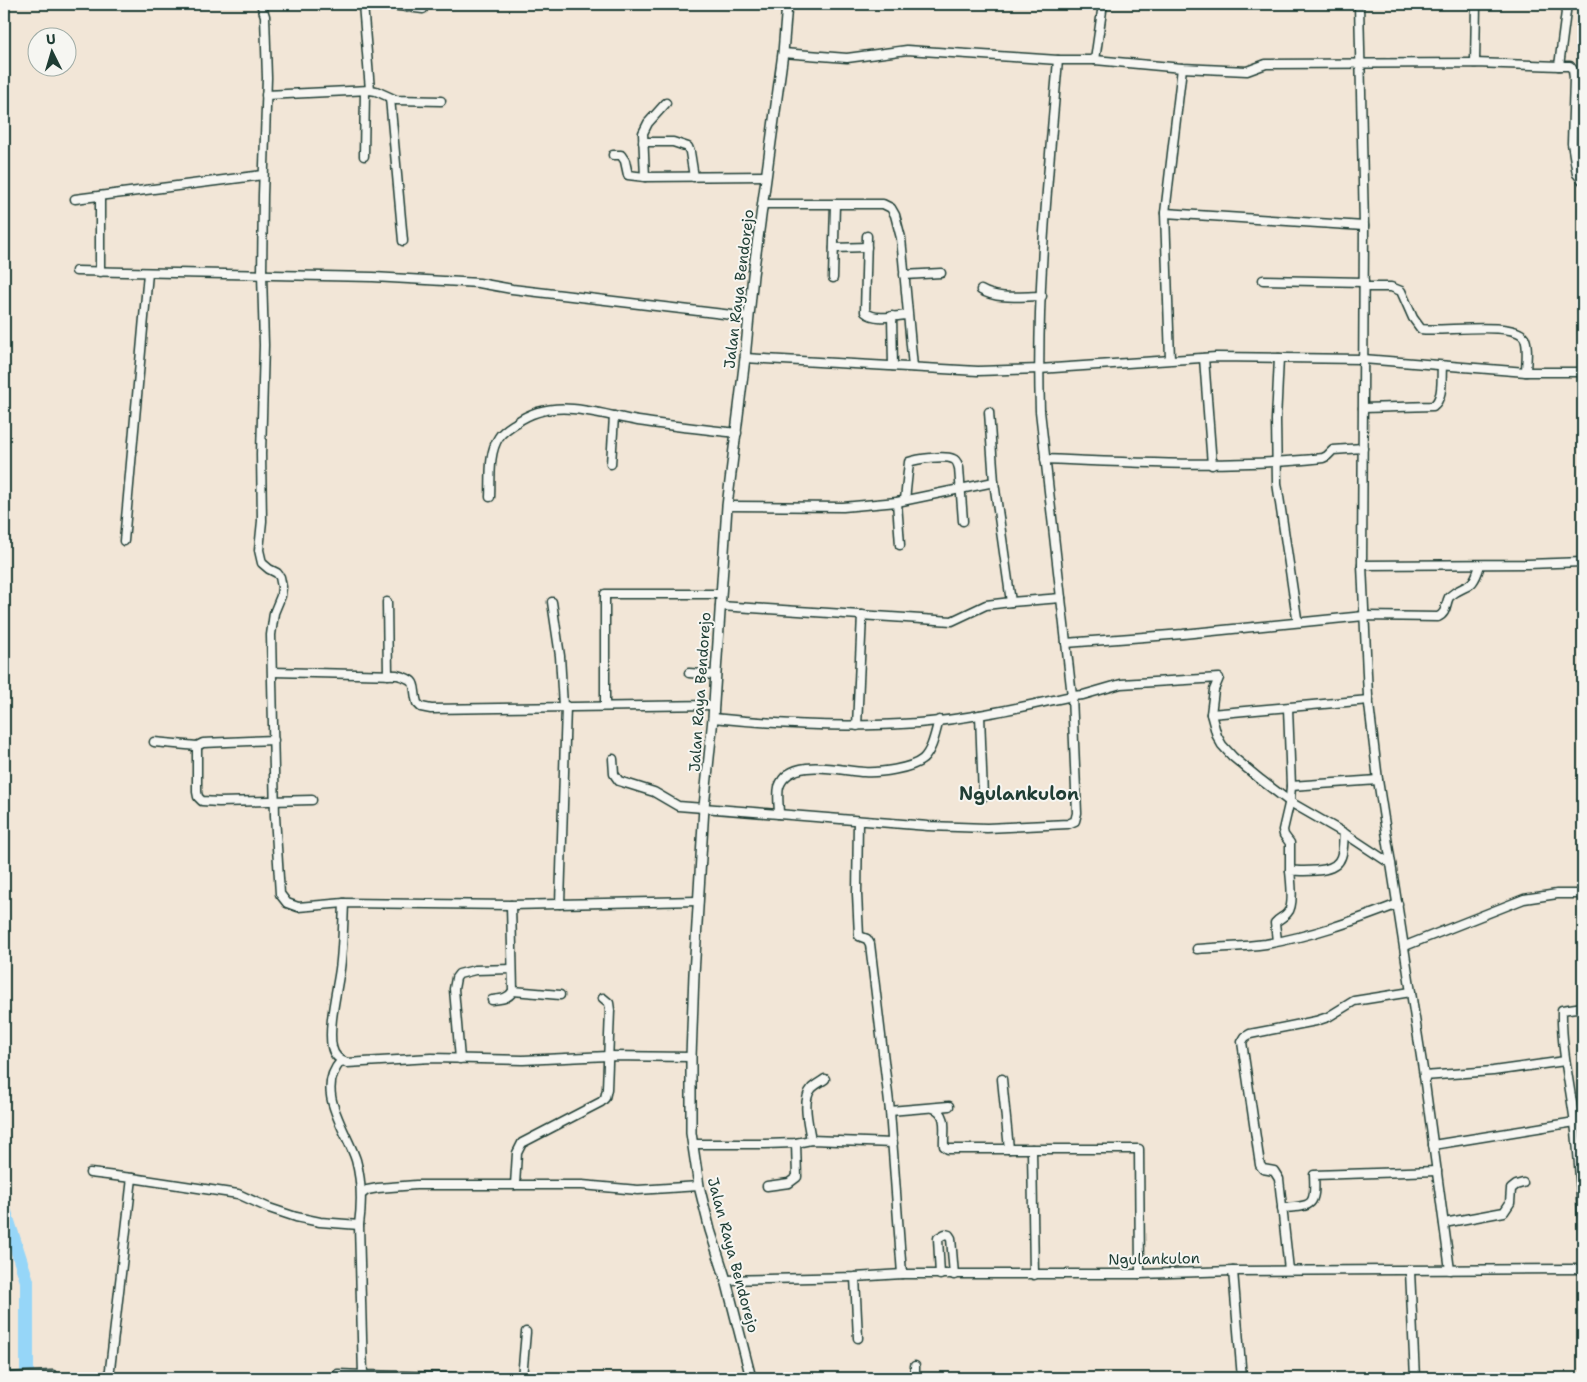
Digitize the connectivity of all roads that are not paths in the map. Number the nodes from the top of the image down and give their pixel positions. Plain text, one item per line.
1 (261, 4) edge
2 (363, 4) edge
3 (383, 4) edge
4 (787, 4) edge
5 (1103, 4) edge
6 (1359, 4) edge
7 (1476, 4) edge
8 (1567, 4) edge
9 (423, 9) dead end
10 (783, 53) junction
11 (1058, 60) junction
12 (1096, 60) junction
13 (1474, 63) junction
14 (1360, 65) junction
15 (1559, 66) junction
16 (1182, 68) junction
17 (367, 91) junction
18 (266, 95) junction
19 (390, 98) junction
20 (441, 101) dead end
21 (666, 103) dead end
22 (643, 142) junction
23 (613, 155) dead end
24 (364, 156) dead end
25 (264, 175) junction
26 (766, 176) junction
27 (645, 177) junction
28 (694, 177) junction
29 (1583, 181) edge
30 (100, 196) junction
31 (75, 199) dead end
32 (763, 204) junction
33 (835, 204) junction
34 (1165, 213) junction
35 (1364, 226) junction
36 (867, 236) dead end
37 (403, 241) dead end
38 (867, 247) junction
39 (834, 248) junction
40 (76, 271) dead end
41 (100, 272) junction
42 (148, 273) junction
43 (941, 273) dead end
44 (262, 274) junction
45 (904, 275) junction
46 (833, 278) dead end
47 (1262, 280) dead end
48 (1364, 284) junction
49 (981, 290) dead end
50 (1042, 296) junction
51 (907, 315) junction
52 (892, 316) junction
53 (749, 317) junction
54 (745, 358) junction
55 (1204, 358) junction
56 (1279, 358) junction
57 (1170, 359) junction
58 (1363, 359) junction
59 (893, 366) junction
60 (1442, 366) junction
61 (913, 367) junction
62 (1038, 369) junction
63 (1526, 372) junction
64 (1583, 372) edge
65 (1363, 408) junction
66 (989, 412) dead end
67 (614, 416) junction
68 (737, 432) junction
69 (1363, 448) junction
70 (1045, 459) junction
71 (1276, 461) junction
72 (611, 464) dead end
73 (1212, 465) junction
74 (994, 482) junction
75 (961, 488) junction
76 (490, 497) dead end
77 (906, 500) junction
78 (897, 502) junction
79 (727, 506) junction
80 (962, 521) dead end
81 (124, 541) dead end
82 (900, 545) dead end
83 (1583, 562) edge
84 (1362, 565) junction
85 (1480, 565) junction
86 (721, 594) junction
87 (1061, 598) junction
88 (387, 602) dead end
89 (552, 602) dead end
90 (1011, 602) junction
91 (720, 606) junction
92 (862, 615) junction
93 (1364, 616) junction
94 (1300, 622) junction
95 (1066, 643) junction
96 (272, 672) junction
97 (689, 673) dead end
98 (716, 674) junction
99 (388, 675) junction
100 (1072, 696) junction
101 (1369, 700) junction
102 (714, 704) junction
103 (564, 706) junction
104 (606, 706) junction
105 (1288, 708) junction
106 (1211, 714) junction
107 (980, 715) junction
108 (713, 718) junction
109 (939, 720) junction
110 (857, 726) junction
111 (274, 740) junction
112 (154, 742) dead end
113 (197, 746) junction
114 (613, 759) dead end
115 (1378, 780) junction
116 (1291, 786) junction
117 (983, 797) dead end
118 (312, 800) dead end
119 (1290, 800) junction
120 (274, 801) junction
121 (704, 807) junction
122 (779, 814) junction
123 (858, 821) junction
124 (1344, 833) junction
125 (1391, 864) junction
126 (1290, 871) junction
127 (1581, 894) dead end
128 (698, 902) junction
129 (344, 903) junction
130 (560, 904) junction
131 (1398, 904) junction
132 (511, 905) junction
133 (1276, 941) junction
134 (1405, 946) junction
135 (1197, 949) dead end
136 (512, 969) junction
137 (513, 991) junction
138 (1411, 992) junction
139 (560, 995) dead end
140 (604, 998) dead end
141 (492, 1000) dead end
142 (1583, 1007) edge
143 (608, 1056) junction
144 (691, 1057) junction
145 (460, 1058) junction
146 (341, 1061) junction
147 (1565, 1061) junction
148 (1424, 1076) junction
149 (825, 1079) dead end
150 (1002, 1079) dead end
151 (949, 1106) dead end
152 (933, 1108) junction
153 (890, 1111) junction
154 (1575, 1122) junction
155 (811, 1140) junction
156 (796, 1143) junction
157 (693, 1144) junction
158 (893, 1144) junction
159 (1433, 1145) junction
160 (1009, 1149) junction
161 (1032, 1149) junction
162 (1437, 1171) junction
163 (90, 1173) dead end
164 (132, 1178) junction
165 (1523, 1183) dead end
166 (515, 1185) junction
167 (698, 1186) junction
168 (767, 1186) dead end
169 (362, 1194) junction
170 (1282, 1208) junction
171 (1444, 1223) junction
172 (359, 1225) junction
173 (1583, 1249) edge
174 (1583, 1269) edge
175 (1233, 1270) junction
176 (1289, 1270) junction
177 (1450, 1270) junction
178 (1410, 1271) junction
179 (902, 1274) junction
180 (1034, 1274) junction
181 (1140, 1274) junction
182 (940, 1275) junction
183 (954, 1275) junction
184 (856, 1277) junction
185 (726, 1280) junction
186 (526, 1332) dead end
187 (858, 1338) dead end
188 (914, 1366) dead end
189 (338, 1374) dead end
190 (55, 1376) edge
191 (362, 1376) edge
192 (4, 1377) edge
193 (109, 1378) edge
194 (436, 1378) edge
195 (485, 1378) edge
196 (522, 1378) edge
197 (752, 1378) edge
198 (915, 1378) edge
199 (1242, 1378) edge
200 (1415, 1378) edge

1 - 18 street
2 - 17 street
3 - 9 street
4 - 10 main road, Jalan Raya Bendorejo
5 - 12 street
6 - 14 street
7 - 13 street
8 - 15 street
10 - 11 street
10 - 26 main road, Jalan Raya Bendorejo
11 - 12 street
11 - 50 street
12 - 16 street
13 - 14 street
13 - 15 street
14 - 16 street
14 - 35 street
15 - 29 street
16 - 34 street
17 - 18 street
17 - 19 street
17 - 24 street
18 - 25 street
19 - 20 street
19 - 37 street
21 - 22 street
22 - 27 street
22 - 28 street
23 - 27 street
25 - 30 street
25 - 44 street
26 - 28 street
26 - 32 main road, Jalan Raya Bendorejo
27 - 28 street
30 - 31 street
30 - 41 street
32 - 33 street
32 - 53 main road, Jalan Raya Bendorejo
33 - 39 street
33 - 45 street
34 - 35 street
34 - 57 street
35 - 48 street
36 - 38 street
38 - 39 street
38 - 52 street
39 - 46 street
40 - 41 street
41 - 42 street
42 - 44 street
42 - 81 street
43 - 45 street
44 - 53 street
44 - 96 street
45 - 51 street
47 - 48 street
48 - 58 street
48 - 63 street
49 - 50 street
50 - 62 street
51 - 52 street
51 - 61 street
52 - 59 street
53 - 54 main road, Jalan Raya Bendorejo
54 - 59 street
54 - 68 main road, Jalan Raya Bendorejo
55 - 56 street
55 - 57 street
55 - 73 street
56 - 58 street
56 - 71 street
57 - 62 street
58 - 60 street
58 - 65 street
59 - 61 street
60 - 63 street
60 - 65 street
61 - 62 street
62 - 70 street
63 - 64 street
65 - 69 street
66 - 74 street
67 - 68 street
67 - 72 street
67 - 76 street
68 - 79 main road, Jalan Raya Bendorejo
69 - 71 street
69 - 84 street
70 - 73 street
70 - 87 street
71 - 73 street
71 - 94 street
74 - 75 street
74 - 90 street
75 - 77 street
75 - 77 street
75 - 80 street
77 - 78 street
78 - 79 street
78 - 82 street
79 - 86 main road, Jalan Raya Bendorejo
83 - 85 street
84 - 85 street
84 - 93 street
85 - 93 street
86 - 91 main road, Jalan Raya Bendorejo
86 - 104 street
87 - 90 street
87 - 95 street
88 - 99 street
89 - 103 street
90 - 92 street
91 - 92 street
91 - 98 main road, Jalan Raya Bendorejo
92 - 110 street
93 - 94 street
93 - 101 street
94 - 95 street
95 - 100 street
96 - 99 street
96 - 111 street
97 - 98 street
98 - 102 main road, Jalan Raya Bendorejo
99 - 103 street
100 - 106 street
100 - 107 street
100 - 123 street
101 - 105 street
101 - 115 street
102 - 104 street
102 - 108 main road, Jalan Raya Bendorejo
103 - 104 street
103 - 130 street
105 - 106 street
105 - 116 street
106 - 119 street
107 - 109 street
107 - 117 street
108 - 110 street
108 - 121 main road, Jalan Raya Bendorejo
109 - 110 street
109 - 122 street
111 - 113 street
111 - 120 street
112 - 113 street
113 - 120 street
114 - 121 street
115 - 116 street
115 - 125 street
116 - 119 street
118 - 120 street
119 - 124 street
119 - 126 street
120 - 129 street
121 - 122 street
121 - 128 main road, Jalan Raya Bendorejo
122 - 123 street
123 - 153 street
124 - 125 street
124 - 126 street
125 - 131 street
126 - 133 street
127 - 134 street
128 - 130 street
128 - 144 main road, Jalan Raya Bendorejo
129 - 132 street
129 - 146 street
130 - 132 street
131 - 133 street
131 - 134 street
132 - 136 street
133 - 135 street
134 - 138 street
136 - 137 street
136 - 145 street
137 - 139 street
137 - 141 street
138 - 148 street
138 - 170 street
140 - 143 street
142 - 147 street
143 - 144 street
143 - 145 street
143 - 166 street
144 - 157 main road, Jalan Raya Bendorejo
145 - 146 street
146 - 169 street
147 - 148 street
147 - 154 street
148 - 159 street
149 - 155 street
150 - 160 street
151 - 152 street
152 - 153 street
152 - 160 street
153 - 158 street
154 - 159 street
154 - 173 street
155 - 156 street
155 - 158 street
156 - 157 street
156 - 168 street
157 - 167 main road, Jalan Raya Bendorejo
158 - 179 street
159 - 162 street
160 - 161 street
161 - 180 street
161 - 181 street
162 - 170 street
162 - 171 street
163 - 164 street
164 - 172 street
164 - 193 street
165 - 171 street
166 - 167 street
166 - 169 street
167 - 185 main road, Jalan Raya Bendorejo
169 - 172 street
170 - 176 street
171 - 177 street
172 - 191 street
174 - 177 street, Ngulankulon
175 - 176 street, Ngulankulon
175 - 181 street, Ngulankulon
175 - 199 street
176 - 178 street, Ngulankulon
177 - 178 street, Ngulankulon
178 - 200 street
179 - 182 street, Ngulankulon
179 - 184 street, Ngulankulon
180 - 181 street, Ngulankulon
180 - 183 street, Ngulankulon
182 - 183 street, Ngulankulon
182 - 183 street
184 - 185 street, Ngulankulon
184 - 187 street
185 - 197 main road, Jalan Raya Bendorejo
186 - 196 street
188 - 198 street
189 - 191 street
190 - 192 street
191 - 194 street
194 - 195 street

